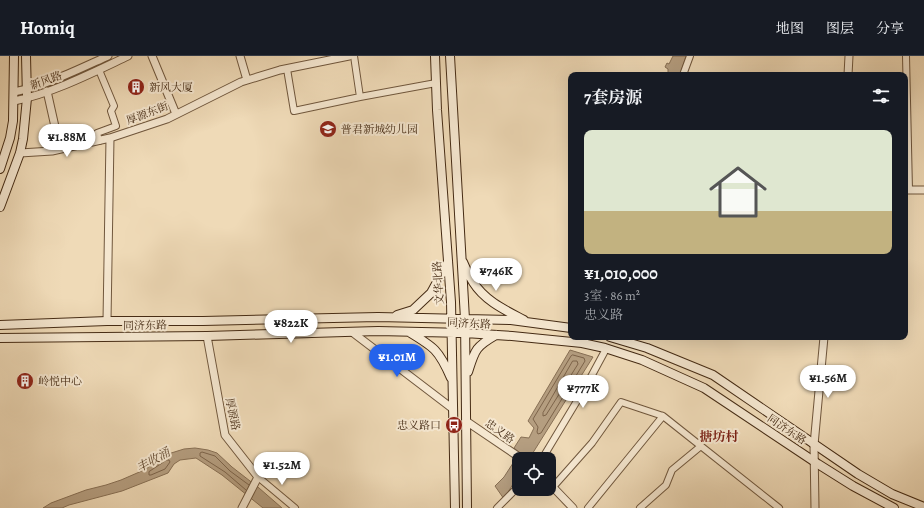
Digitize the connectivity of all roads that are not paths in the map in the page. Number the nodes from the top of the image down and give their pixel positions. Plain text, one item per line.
1 (14, 56) edge
2 (26, 56) edge
3 (108, 56) edge
4 (128, 56) edge
5 (152, 56) edge
6 (240, 56) edge
7 (349, 56) edge
8 (354, 56) edge
9 (435, 56) edge
10 (450, 56) edge
11 (690, 56) edge
12 (849, 56) edge
13 (906, 56) edge
14 (287, 69) junction
15 (99, 70) junction
16 (684, 72) edge
17 (848, 72) edge
18 (906, 72) edge
19 (248, 80) junction
20 (436, 83) junction
21 (27, 89) junction
22 (47, 91) junction
23 (14, 92) junction
24 (360, 97) junction
25 (27, 98) junction
26 (14, 101) junction
27 (176, 114) junction
28 (110, 138) junction
29 (99, 140) junction
30 (60, 150) junction
31 (20, 153) junction
32 (0, 169) edge
33 (908, 190) edge
34 (924, 190) edge
35 (0, 206) edge
36 (462, 260) junction
37 (448, 261) junction
38 (389, 317) junction
39 (451, 319) junction
40 (465, 319) junction
41 (0, 320) edge
42 (107, 321) junction
43 (530, 322) junction
44 (25, 324) junction
45 (0, 325) edge
46 (568, 328) edge
47 (352, 332) junction
48 (408, 332) junction
49 (452, 333) junction
50 (465, 333) junction
51 (496, 335) junction
52 (207, 336) junction
53 (0, 338) edge
54 (621, 340) edge
55 (824, 340) edge
56 (606, 349) junction
57 (453, 381) junction
58 (466, 381) junction
59 (453, 410) junction
60 (663, 416) junction
61 (466, 421) junction
62 (814, 445) junction
63 (701, 446) junction
64 (512, 452) edge
65 (546, 452) edge
66 (814, 461) junction
67 (258, 477) junction
68 (556, 480) edge
69 (556, 490) edge
70 (512, 493) edge
71 (243, 506) edge
72 (924, 507) edge
73 (295, 508) edge
74 (455, 508) edge
75 (467, 508) edge
76 (497, 508) edge
77 (573, 508) edge
78 (588, 508) edge
79 (640, 508) edge
80 (779, 508) edge
81 (815, 508) edge
82 (894, 508) edge

1 - 23 main road
2 - 21 main road
3 - 21 street, 新风路
4 - 15 street, 新风路
5 - 27 street
6 - 19 street
7 - 14 street, 厚源东街
8 - 24 street
9 - 20 main road, 文华北路
10 - 36 main road
11 - 16 street
12 - 17 street
13 - 18 street
14 - 19 street, 厚源东街
14 - 24 street
15 - 22 street, 新风路
15 - 29 street
19 - 27 street, 厚源东街
20 - 24 street
20 - 37 main road, 文华北路
21 - 23 street, 新风路
21 - 25 main road
22 - 25 street, 新风路
22 - 30 street
23 - 26 main road
25 - 26 street, 新风路
25 - 31 main road
26 - 32 main road
27 - 28 street, 厚源东街
28 - 29 street
28 - 42 street
29 - 30 street
30 - 31 street
31 - 35 main road
33 - 34 street
36 - 40 main road
36 - 43 main road
37 - 38 main road
37 - 39 main road, 文华北路
38 - 39 main road, 同济东路
38 - 42 main road, 同济东路
39 - 40 main road, 同济东路
39 - 49 main road, 文华北路
40 - 43 main road, 同济东路
40 - 50 main road
41 - 44 main road
42 - 44 main road, 同济东路
43 - 46 main road, 同济东路
44 - 45 main road, 同济东路
47 - 48 main road, 同济东路
47 - 52 main road, 同济东路
47 - 59 street
48 - 49 main road, 同济东路
48 - 57 main road
49 - 50 main road, 同济东路
49 - 57 main road, 文华北路
50 - 51 main road, 同济东路
50 - 58 main road
51 - 56 main road, 同济东路
51 - 58 main road
52 - 53 main road, 同济东路
52 - 67 street, 厚源路
54 - 62 main road, 同济东路
55 - 62 street
56 - 65 street
56 - 66 main road, 同济东路
57 - 59 main road, 文华北路
58 - 61 main road
59 - 74 main road, 文华北路
60 - 63 street
60 - 68 street
60 - 78 street
61 - 64 street, 忠义路
61 - 75 main road
62 - 66 street
62 - 72 main road, 同济东路
63 - 79 street
63 - 80 street
66 - 81 street
66 - 82 main road, 同济东路
67 - 71 street
67 - 73 street
69 - 77 street
70 - 76 street

